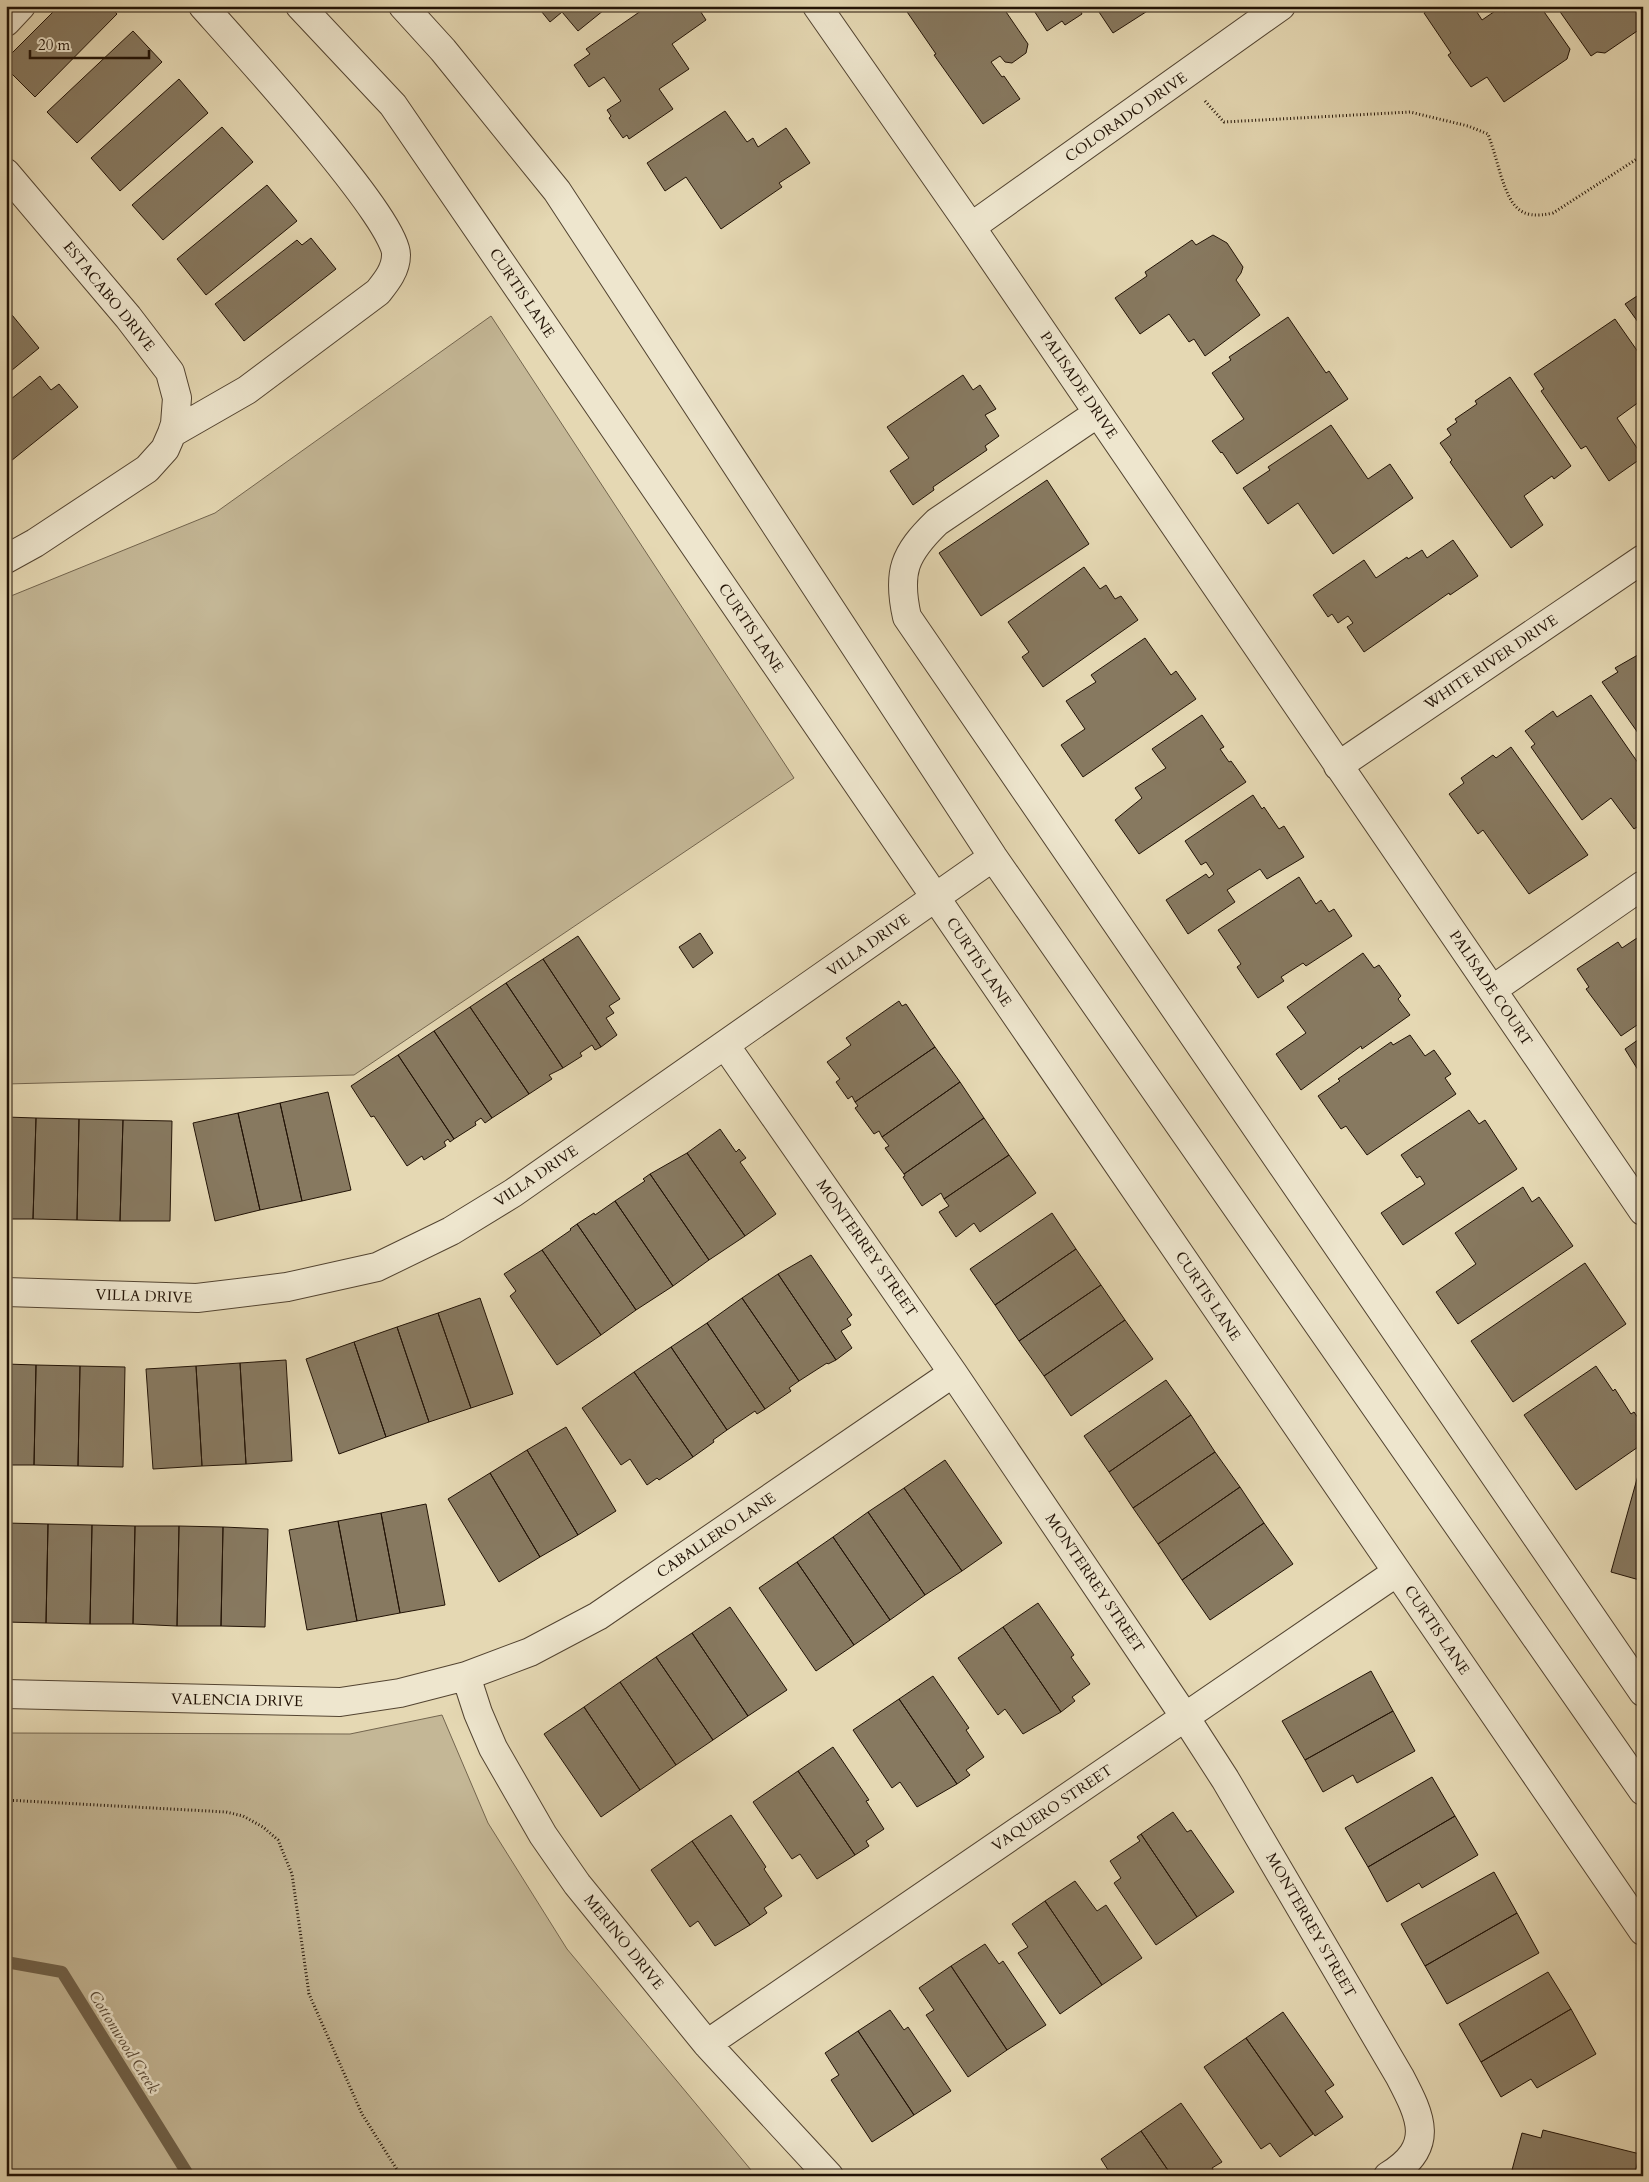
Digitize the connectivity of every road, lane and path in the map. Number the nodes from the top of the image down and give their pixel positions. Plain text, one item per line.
1 (21, 6) edge
2 (203, 6) edge
3 (300, 6) edge
4 (403, 6) edge
5 (817, 6) edge
6 (1281, 6) edge
7 (6, 22) edge
8 (1182, 77) junction
9 (1643, 155) edge
10 (6, 173) edge
11 (971, 227) junction
12 (1098, 413) junction
13 (172, 433) junction
14 (6, 559) edge
15 (1643, 559) edge
16 (1338, 766) junction
17 (993, 857) junction
18 (1643, 885) edge
19 (935, 898) junction
20 (1492, 990) junction
21 (725, 1045) junction
22 (1643, 1211) edge
23 (6, 1292) edge
24 (953, 1373) junction
25 (1397, 1572) junction
26 (466, 1676) junction
27 (1643, 1692) edge
28 (6, 1694) edge
29 (1185, 1717) junction
30 (1643, 1791) edge
31 (6, 1800) edge
32 (1643, 1931) edge
33 (707, 2044) junction
34 (401, 2176) edge
35 (829, 2176) edge
36 (1388, 2176) edge

1 - 7 street
2 - 13 street
3 - 19 street, CURTIS LANE
4 - 17 street
5 - 11 street, PALISADE DRIVE
6 - 8 street, COLORADO DRIVE
8 - 9 path
8 - 11 street, COLORADO DRIVE
10 - 13 street, ESTACABO DRIVE
11 - 12 street, PALISADE DRIVE
12 - 16 street, PALISADE DRIVE
12 - 27 street
13 - 14 street
15 - 16 street, WHITE RIVER DRIVE
16 - 20 street, PALISADE COURT
17 - 19 street, VILLA DRIVE
17 - 30 street
18 - 20 street
19 - 21 street, VILLA DRIVE
19 - 25 street, CURTIS LANE
20 - 22 street, PALISADE COURT
21 - 23 street, VILLA DRIVE
21 - 24 street, MONTERREY STREET
24 - 26 street, CABALLERO LANE
24 - 29 street, MONTERREY STREET
25 - 29 street, VAQUERO STREET
25 - 32 street, CURTIS LANE
26 - 28 street, VALENCIA DRIVE
26 - 33 street, MERINO DRIVE
29 - 33 street, VAQUERO STREET
29 - 36 street, MONTERREY STREET
31 - 34 path
33 - 35 street, MERINO DRIVE

